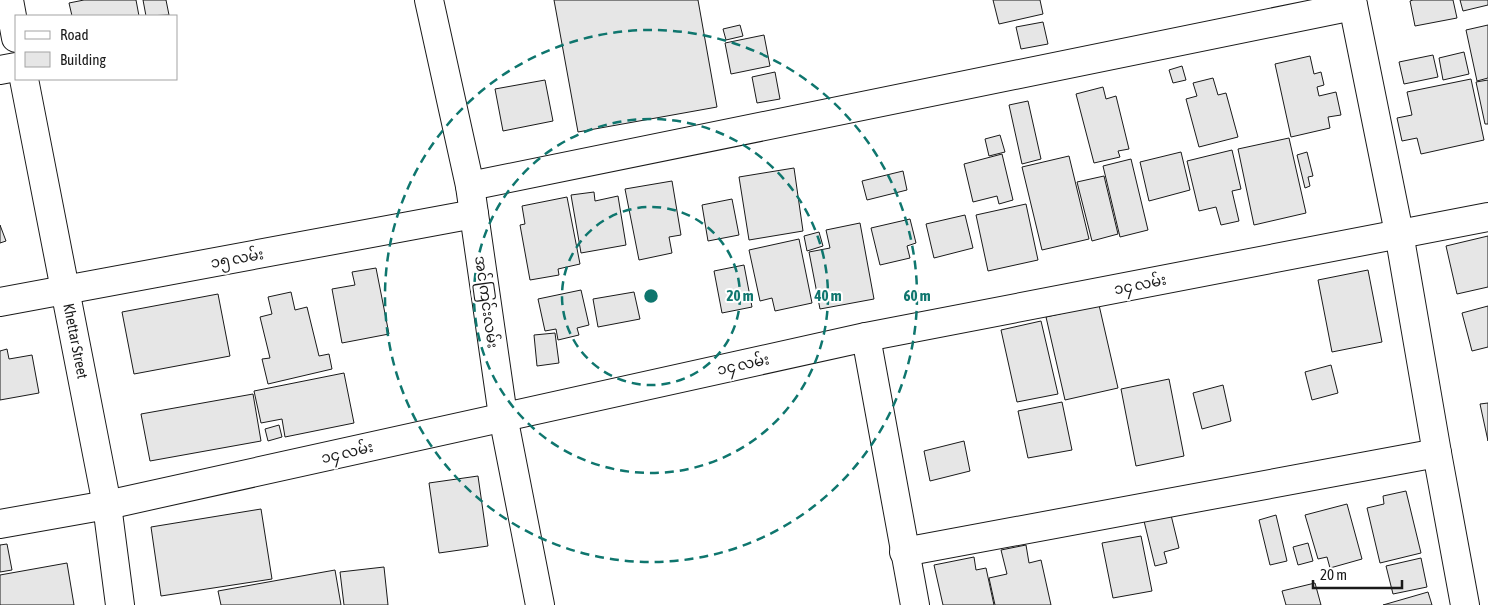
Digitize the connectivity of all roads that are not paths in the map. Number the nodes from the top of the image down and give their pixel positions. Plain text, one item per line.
1 (9, 0) edge
2 (429, 0) edge
3 (1352, 3) edge
4 (15, 33) edge
5 (15, 67) edge
6 (0, 70) edge
7 (24, 80) edge
8 (470, 186) junction
9 (474, 214) junction
10 (1488, 217) edge
11 (1398, 233) junction
12 (66, 289) junction
13 (0, 302) edge
14 (866, 337) junction
15 (503, 416) junction
16 (1437, 453) junction
17 (107, 505) junction
18 (0, 524) edge
19 (904, 552) junction
20 (120, 605) edge
21 (540, 605) edge
22 (915, 605) edge
23 (1465, 605) edge

1 - 4 street
2 - 8 street, အင်ကြင်းလမ်း
3 - 8 street
3 - 11 street
5 - 6 street
7 - 12 street, Khettar Street
8 - 9 street, အင်ကြင်းလမ်း
9 - 12 street, ၁၅ လမ်း
9 - 15 street, အင်ကြင်းလမ်း
10 - 11 street, ၁၄ လမ်း
11 - 14 street, ၁၄ လမ်း
11 - 16 street
12 - 13 street, ၁၅ လမ်း
12 - 17 street, Khettar Street
14 - 15 street, ၁၄ လမ်း
14 - 19 street
15 - 17 street, ၁၄ လမ်း
15 - 21 street, အင်ကြင်းလမ်း
16 - 19 street
16 - 23 street
17 - 18 street, ၁၄ လမ်း
17 - 20 street, Khettar Street
19 - 22 street

